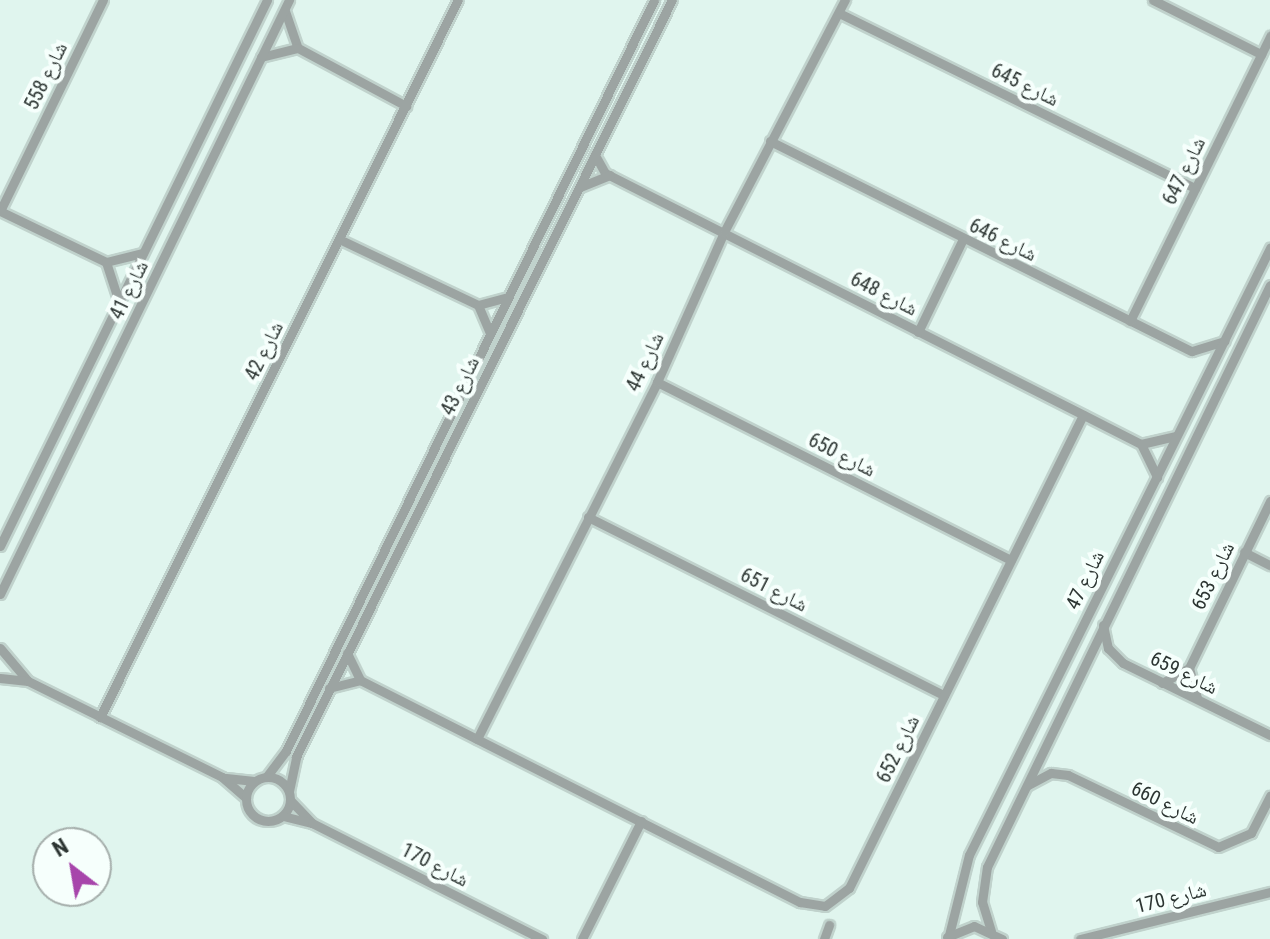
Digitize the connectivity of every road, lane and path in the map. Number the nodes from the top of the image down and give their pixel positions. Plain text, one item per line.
1 (103, 0) edge
2 (267, 0) edge
3 (458, 0) edge
4 (654, 0) edge
5 (672, 0) edge
6 (845, 0) edge
7 (1153, 0) edge
8 (287, 4) edge
9 (839, 13) junction
10 (1270, 36) edge
11 (298, 48) junction
12 (1261, 54) junction
13 (261, 57) junction
14 (406, 106) junction
15 (770, 141) junction
16 (595, 155) junction
17 (610, 175) junction
18 (579, 188) junction
19 (1195, 188) junction
20 (0, 211) edge
21 (724, 232) junction
22 (339, 239) junction
23 (962, 241) junction
24 (1270, 248) edge
25 (143, 253) junction
26 (106, 262) junction
27 (1270, 285) edge
28 (508, 297) junction
29 (118, 303) junction
30 (478, 305) junction
31 (1130, 321) junction
32 (918, 332) junction
33 (490, 334) junction
34 (1224, 341) junction
35 (657, 382) junction
36 (1083, 415) junction
37 (1177, 436) junction
38 (1141, 444) junction
39 (1157, 477) junction
40 (1270, 501) edge
41 (588, 517) junction
42 (0, 546) edge
43 (1244, 552) junction
44 (1011, 560) junction
45 (1270, 565) edge
46 (0, 594) edge
47 (1103, 624) junction
48 (0, 648) edge
49 (347, 653) junction
50 (1189, 668) junction
51 (0, 678) edge
52 (360, 680) junction
53 (28, 681) junction
54 (1162, 683) junction
55 (329, 688) junction
56 (944, 695) junction
57 (1198, 699) junction
58 (100, 717) junction
59 (1270, 735) edge
60 (477, 739) junction
61 (267, 776) junction
62 (222, 777) junction
63 (254, 781) junction
64 (1025, 787) junction
65 (290, 796) junction
66 (1270, 796) edge
67 (246, 798) junction
68 (283, 816) junction
69 (641, 821) junction
70 (312, 823) junction
71 (1270, 892) edge
72 (829, 925) dead end
73 (991, 931) junction
74 (947, 937) edge
75 (542, 939) edge
76 (582, 939) edge
77 (824, 939) edge
78 (1002, 939) edge
79 (1080, 939) edge

1 - 20 street, شارع 558
2 - 25 street, شارع 41
3 - 14 street, شارع 42
4 - 28 street, شارع 43
5 - 16 street, شارع 43
6 - 9 street, شارع 44
7 - 12 street
8 - 11 street
8 - 13 street, شارع 41
9 - 15 street, شارع 44
9 - 19 street, شارع 645
10 - 12 street, شارع 647
11 - 13 street
11 - 14 street
12 - 19 street, شارع 647
13 - 46 street, شارع 41
14 - 22 street, شارع 42
15 - 21 street, شارع 44
15 - 23 street, شارع 646
16 - 17 street, شارع 648
16 - 18 street, شارع 43
17 - 18 street
17 - 21 street, شارع 648
18 - 49 street, شارع 43
19 - 31 street, شارع 647
20 - 26 street, شارع 558
21 - 32 street, شارع 648
21 - 35 street, شارع 44
22 - 30 street
22 - 58 street, شارع 42
23 - 31 street, شارع 646
23 - 32 street
24 - 34 street, شارع 47
25 - 26 street
25 - 29 street, شارع 41
26 - 29 street
27 - 47 street, شارع 47
28 - 30 street
28 - 33 street, شارع 43
29 - 42 street, شارع 41
30 - 33 street
31 - 34 street, شارع 646
32 - 36 street, شارع 648
33 - 61 street, شارع 43
34 - 37 street, شارع 47
35 - 41 street, شارع 44
35 - 44 street, شارع 650
36 - 38 street, شارع 648
36 - 44 street, شارع 652
37 - 38 street
37 - 39 street, شارع 47
38 - 39 street
39 - 74 street, شارع 47
40 - 43 street, شارع 653
41 - 56 street, شارع 651
41 - 60 street, شارع 44
43 - 45 street
43 - 50 street, شارع 653
44 - 56 street, شارع 652
47 - 54 street, شارع 659
47 - 64 street, شارع 47
48 - 53 street
49 - 52 street
49 - 55 street, شارع 43
50 - 54 street
50 - 57 street
51 - 53 street
52 - 55 street
52 - 60 street, شارع 652
53 - 58 street
54 - 57 street, شارع 659
55 - 65 street, شارع 43
56 - 69 street, شارع 652
57 - 59 street, شارع 659
58 - 62 street
60 - 69 street, شارع 652
61 - 63 street
61 - 65 street
62 - 63 street
62 - 67 street
63 - 67 street
64 - 66 street, شارع 660
64 - 73 street, شارع 47
65 - 68 street
65 - 70 street, شارع 170
67 - 68 street
68 - 70 street, شارع 170
69 - 76 street
70 - 75 street, شارع 170
71 - 79 street, شارع 170
72 - 77 street
73 - 74 street
73 - 78 street

